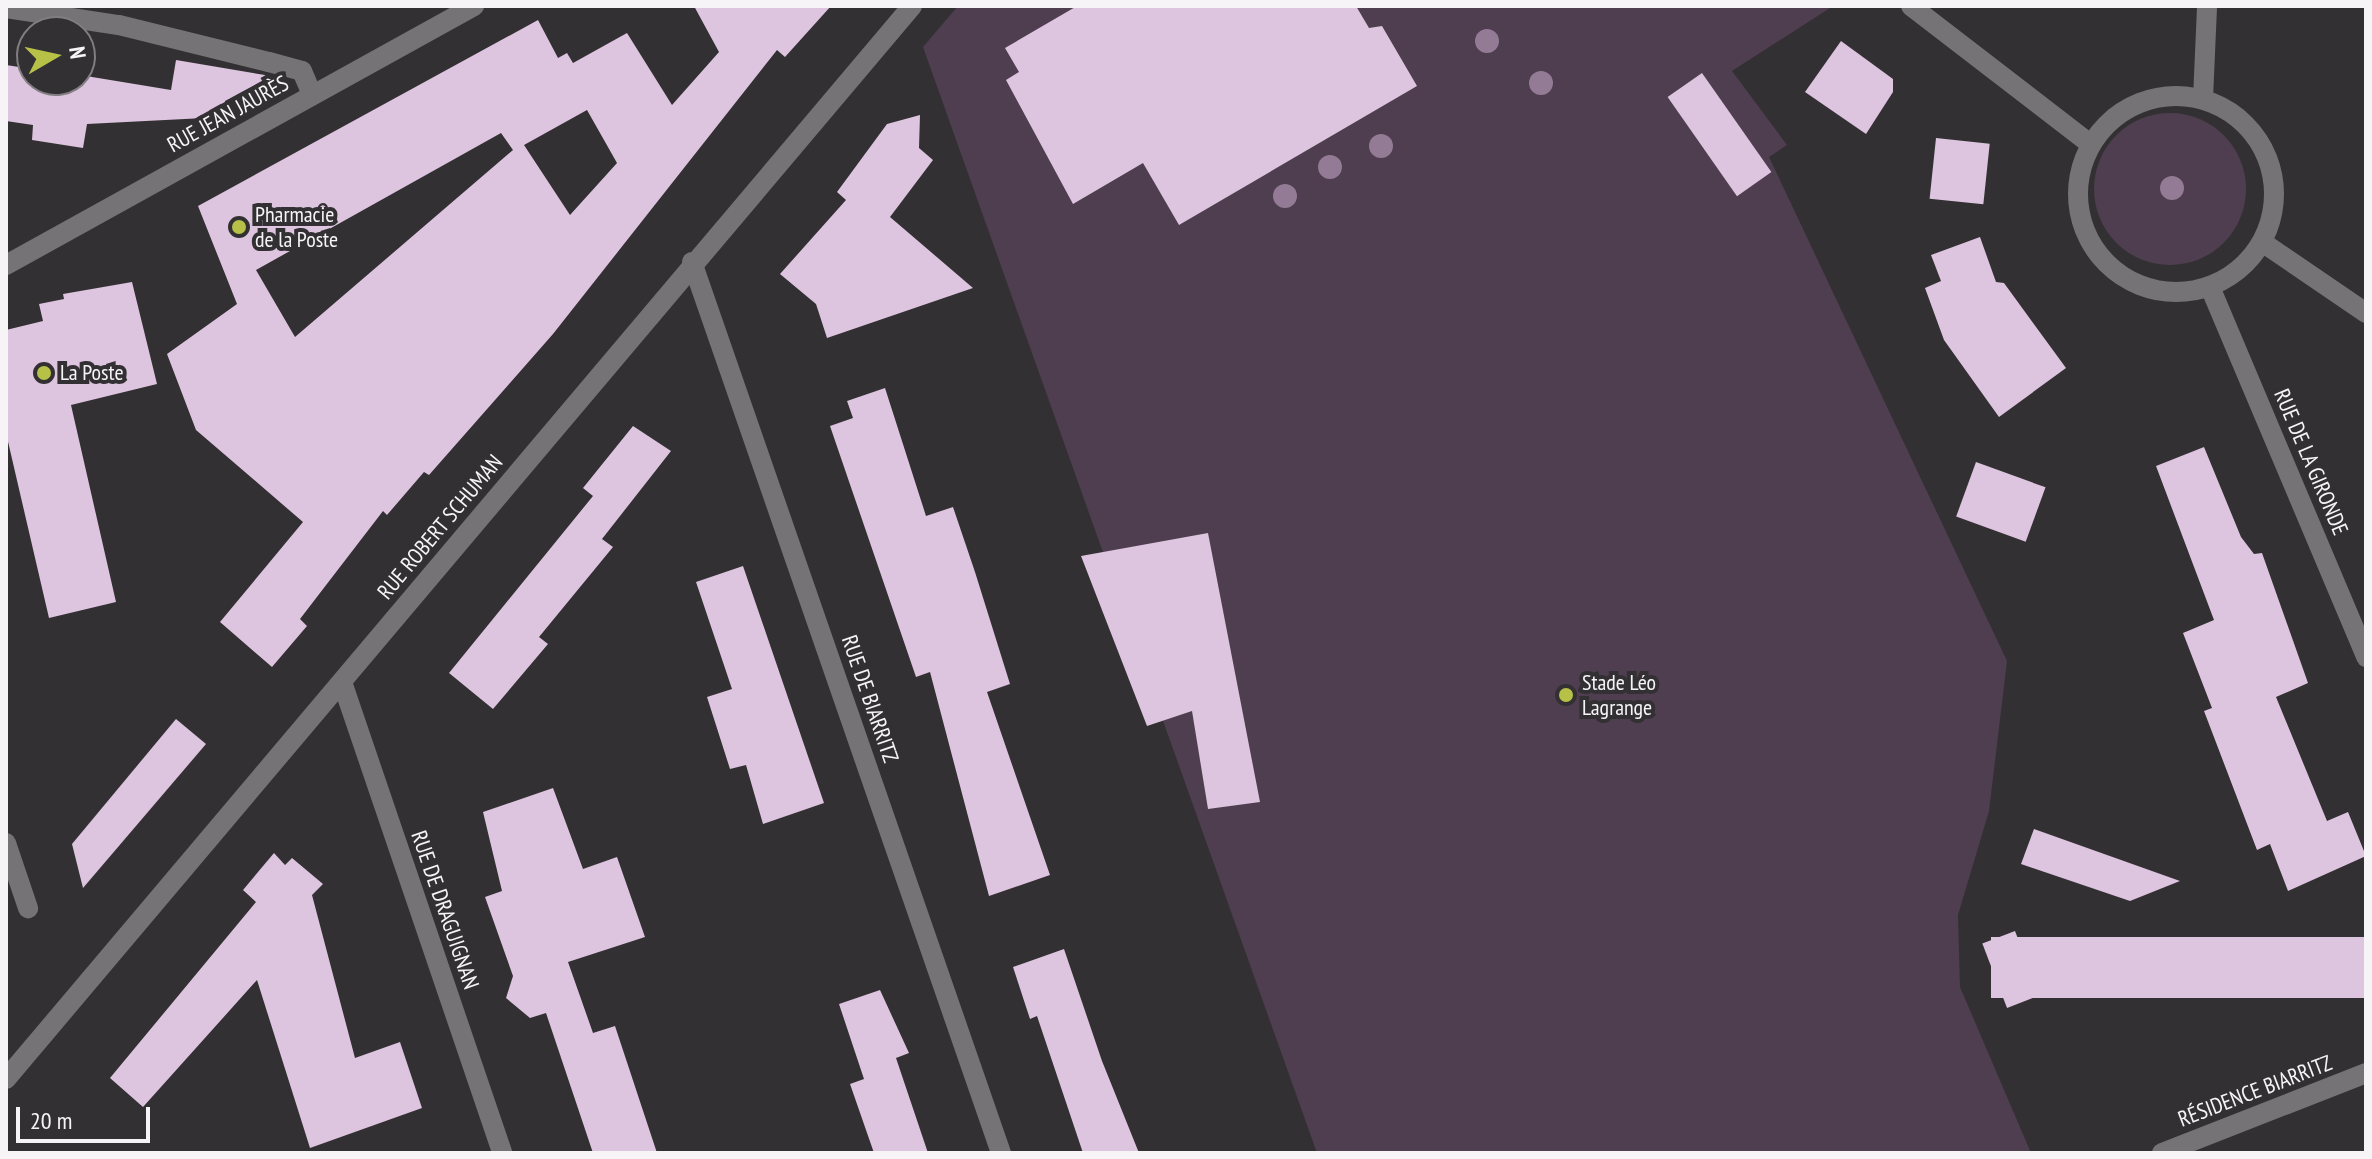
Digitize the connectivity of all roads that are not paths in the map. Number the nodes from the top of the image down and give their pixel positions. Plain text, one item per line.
1 (474, 6) edge
2 (912, 6) edge
3 (1911, 6) edge
4 (2207, 6) edge
5 (6, 8) edge
6 (312, 95) junction
7 (2203, 99) junction
8 (2090, 144) junction
9 (2262, 242) junction
10 (692, 262) junction
11 (6, 265) edge
12 (2210, 287) junction
13 (2366, 313) edge
14 (2366, 657) edge
15 (342, 682) junction
16 (6, 843) edge
17 (28, 908) dead end
18 (2366, 1073) edge
19 (6, 1079) edge
20 (502, 1153) edge
21 (1001, 1153) edge
22 (2162, 1153) edge

1 - 6 street, RUE JEAN JAURÈS
2 - 10 street, RUE ROBERT SCHUMAN
3 - 8 street
4 - 7 street
5 - 6 street
6 - 11 street, RUE JEAN JAURÈS
7 - 8 street
7 - 9 street
8 - 12 street
9 - 12 street
9 - 13 street
10 - 15 street, RUE ROBERT SCHUMAN
10 - 21 street, RUE DE BIARRITZ
12 - 14 street, RUE DE LA GIRONDE
15 - 19 street, RUE ROBERT SCHUMAN
15 - 20 street, RUE DE DRAGUIGNAN
16 - 17 street
18 - 22 street, RÉSIDENCE BIARRITZ

